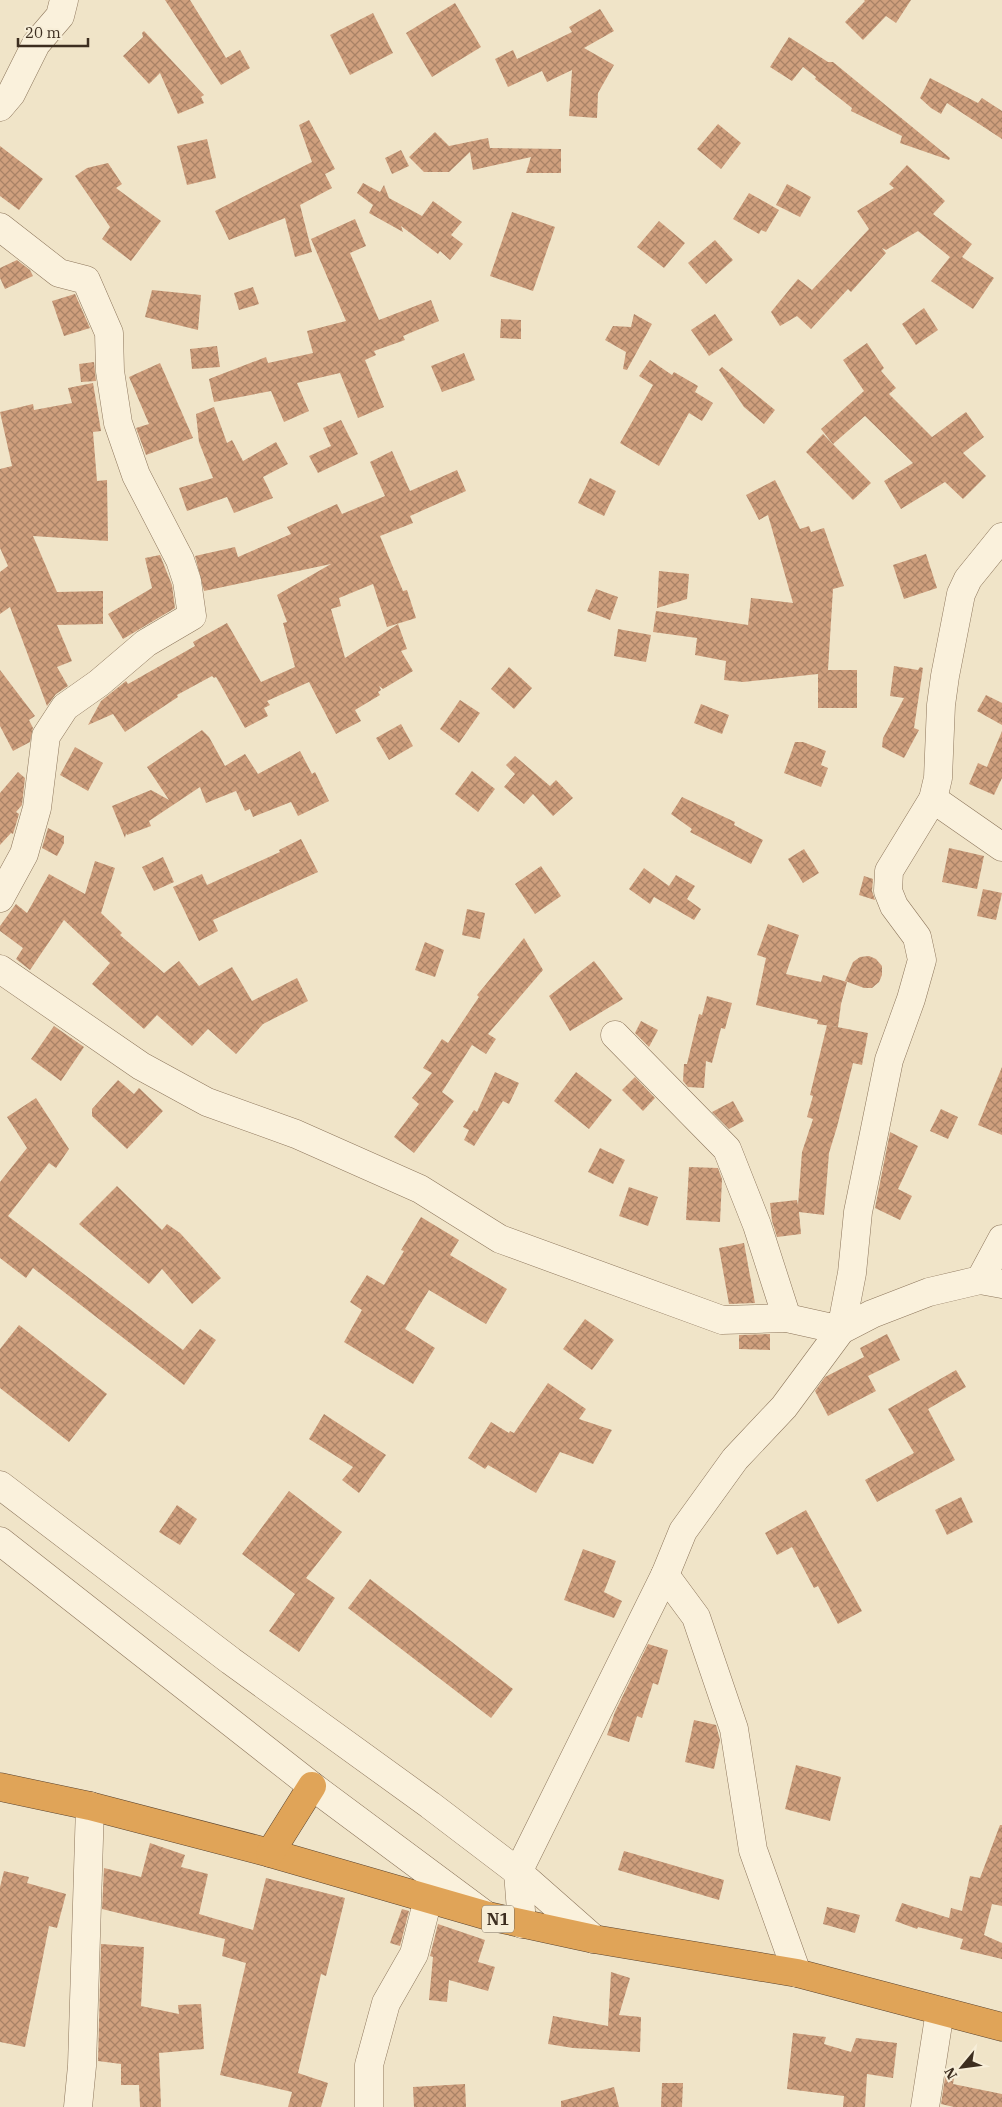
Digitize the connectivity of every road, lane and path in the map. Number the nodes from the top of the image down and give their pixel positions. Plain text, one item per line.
1 (64, 0) edge
2 (0, 107) edge
3 (0, 227) edge
4 (1002, 537) edge
5 (933, 799) junction
6 (1002, 847) edge
7 (0, 898) edge
8 (3, 977) edge
9 (615, 1035) dead end
10 (1002, 1239) edge
11 (991, 1282) edge
12 (787, 1318) junction
13 (841, 1330) junction
14 (0, 1485) edge
15 (0, 1541) edge
16 (665, 1575) junction
17 (312, 1786) junction
18 (0, 1787) edge
19 (90, 1806) junction
20 (270, 1853) junction
21 (518, 1872) junction
22 (428, 1899) junction
23 (488, 1916) junction
24 (522, 1924) junction
25 (594, 1939) junction
26 (797, 1973) junction
27 (940, 2011) junction
28 (1002, 2027) edge
29 (78, 2107) edge
30 (370, 2107) edge
31 (925, 2107) edge

1 - 2 street
3 - 7 street
4 - 5 street
5 - 6 street
5 - 13 street
8 - 12 street
9 - 12 street
10 - 11 street
11 - 13 street
12 - 13 street
13 - 16 street
14 - 21 street
15 - 17 street
16 - 21 street
16 - 26 street
17 - 20 highway
17 - 23 street
18 - 19 highway, N1
19 - 20 highway, N1
19 - 29 street
20 - 22 highway, N1
21 - 24 street
21 - 25 street
22 - 23 highway, N1
22 - 30 street
23 - 24 highway, N1
24 - 25 highway, N1
25 - 26 highway, N1
26 - 27 highway, N1
27 - 28 highway, N1
27 - 31 street

